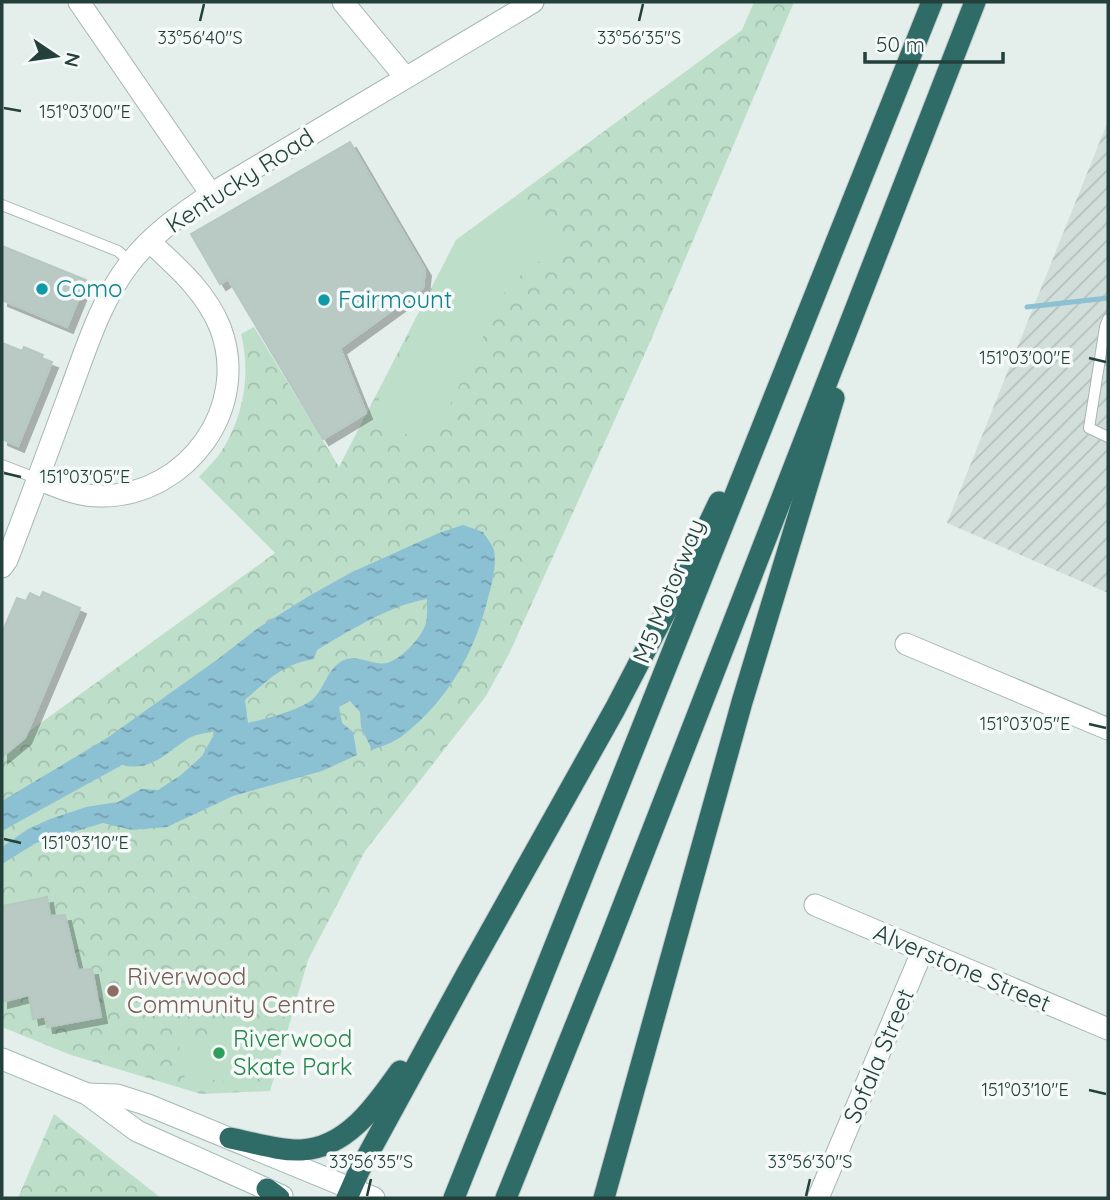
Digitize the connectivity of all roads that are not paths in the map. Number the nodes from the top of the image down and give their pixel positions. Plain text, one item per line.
1 (79, 2) edge
2 (343, 2) edge
3 (533, 2) edge
4 (932, 2) edge
5 (975, 2) edge
6 (405, 77) junction
7 (211, 194) junction
8 (2, 205) edge
9 (882, 239) junction
10 (150, 242) junction
11 (130, 262) junction
12 (804, 323) junction
13 (1107, 323) edge
14 (1108, 437) edge
15 (2, 465) edge
16 (38, 479) junction
17 (2, 567) edge
18 (906, 644) dead end
19 (1108, 729) edge
20 (815, 905) dead end
21 (922, 952) junction
22 (466, 975) junction
23 (1108, 1029) edge
24 (2, 1059) edge
25 (87, 1094) junction
26 (230, 1138) junction
27 (349, 1193) edge
28 (273, 1194) edge
29 (287, 1198) edge
30 (374, 1198) edge
31 (454, 1198) edge
32 (506, 1198) edge
33 (604, 1198) edge
34 (818, 1198) edge

1 - 7 street
2 - 6 street
3 - 6 street, Kentucky Road
4 - 12 highway, M5 Motorway
5 - 9 highway
6 - 7 street, Kentucky Road
7 - 10 street, Kentucky Road
8 - 11 lane
9 - 32 highway
9 - 33 highway
10 - 11 street, Kentucky Road
10 - 16 street
11 - 16 street, Kentucky Road
12 - 22 highway
12 - 31 highway, M5 Motorway
13 - 14 lane
15 - 16 lane
16 - 17 street, Kentucky Road
18 - 19 street
20 - 21 street, Alverstone Street
21 - 23 street, Alverstone Street
21 - 34 street, Sofala Street
22 - 26 highway
22 - 27 highway
24 - 25 street
25 - 26 street
25 - 28 street
26 - 27 street
27 - 30 street
28 - 29 street

